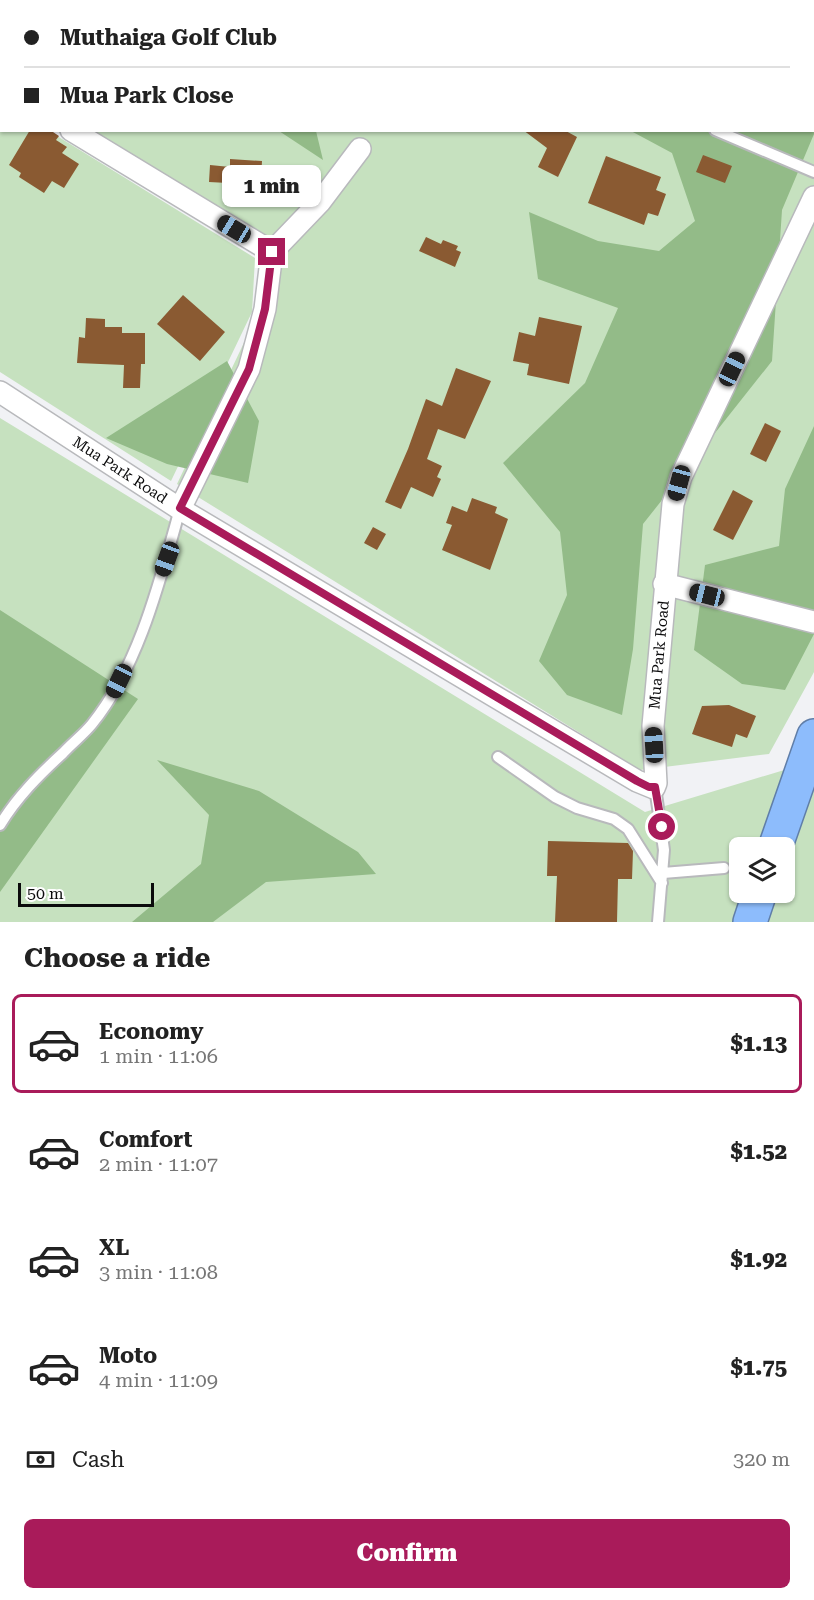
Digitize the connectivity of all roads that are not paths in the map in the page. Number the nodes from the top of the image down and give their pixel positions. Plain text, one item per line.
1 (74, 132) edge
2 (720, 132) edge
3 (360, 149) dead end
4 (814, 171) edge
5 (814, 197) edge
6 (272, 252) junction
7 (0, 392) edge
8 (180, 508) junction
9 (664, 584) junction
10 (814, 622) edge
11 (814, 736) edge
12 (498, 757) dead end
13 (655, 787) junction
14 (0, 825) edge
15 (779, 837) edge
16 (724, 868) dead end
17 (663, 878) junction
18 (756, 903) edge
19 (658, 922) edge
20 (750, 922) edge

1 - 6 street
2 - 4 lane
3 - 6 street
5 - 9 street, Mua Park Road
6 - 8 street
7 - 8 street, Mua Park Road
8 - 13 street, Mua Park Road
8 - 14 lane
9 - 10 street
9 - 13 street, Mua Park Road
11 - 15 highway
12 - 17 lane
13 - 17 lane
16 - 17 lane
17 - 19 lane
18 - 20 highway

